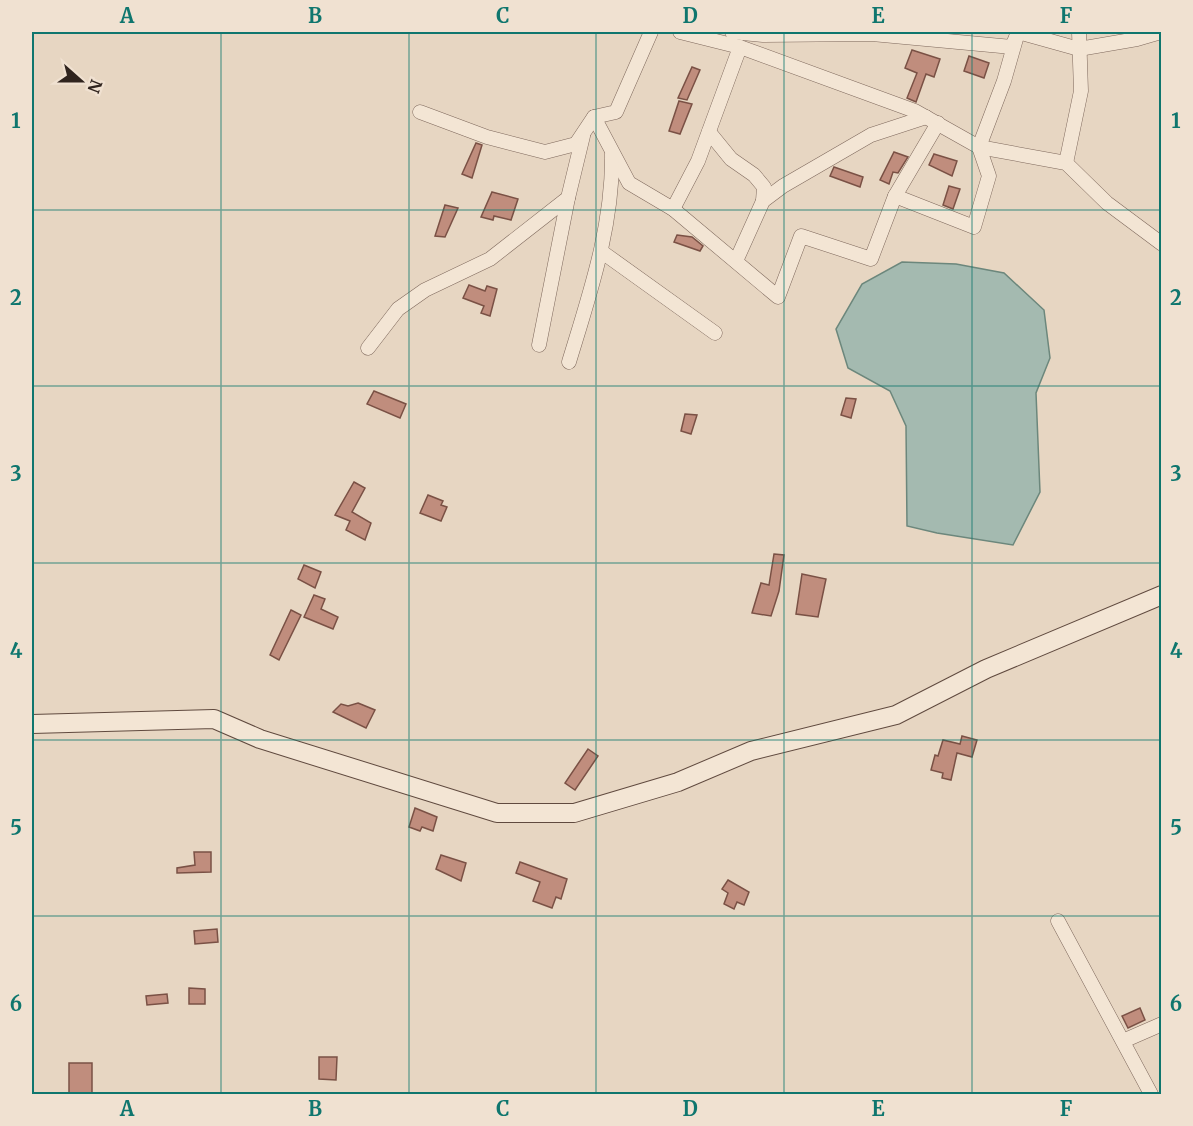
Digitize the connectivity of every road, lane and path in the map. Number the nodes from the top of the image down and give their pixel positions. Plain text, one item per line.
1 (651, 32) edge
2 (680, 32) edge
3 (732, 32) edge
4 (1018, 32) edge
5 (1079, 32) edge
6 (1161, 32) edge
7 (872, 33) edge
8 (740, 47) junction
9 (1079, 49) junction
10 (420, 112) dead end
11 (594, 117) junction
12 (932, 120) junction
13 (709, 132) junction
14 (583, 136) junction
15 (979, 147) junction
16 (612, 152) junction
17 (1066, 163) junction
18 (895, 196) junction
19 (568, 198) junction
20 (763, 201) junction
21 (673, 209) junction
22 (1161, 244) edge
23 (602, 252) junction
24 (736, 261) junction
25 (715, 333) dead end
26 (539, 345) dead end
27 (368, 348) dead end
28 (569, 362) dead end
29 (1161, 595) edge
30 (32, 724) edge
31 (1058, 921) dead end
32 (1161, 1024) edge
33 (1123, 1041) junction
34 (1151, 1095) edge

1 - 11 street
2 - 8 street
3 - 7 street
4 - 7 street
4 - 9 street
4 - 15 street
5 - 9 street
6 - 9 street
8 - 12 street
8 - 13 street
9 - 17 street
10 - 14 street
11 - 14 street
11 - 16 street
12 - 15 street
12 - 18 street
12 - 20 street
13 - 20 street
13 - 21 street
14 - 19 street
15 - 17 street
15 - 18 street
16 - 21 street
16 - 23 street
17 - 22 street
18 - 24 street
19 - 26 street
19 - 27 street
20 - 24 street
21 - 24 street
23 - 25 street
23 - 28 street
29 - 30 street
31 - 33 street
32 - 33 street
33 - 34 street

